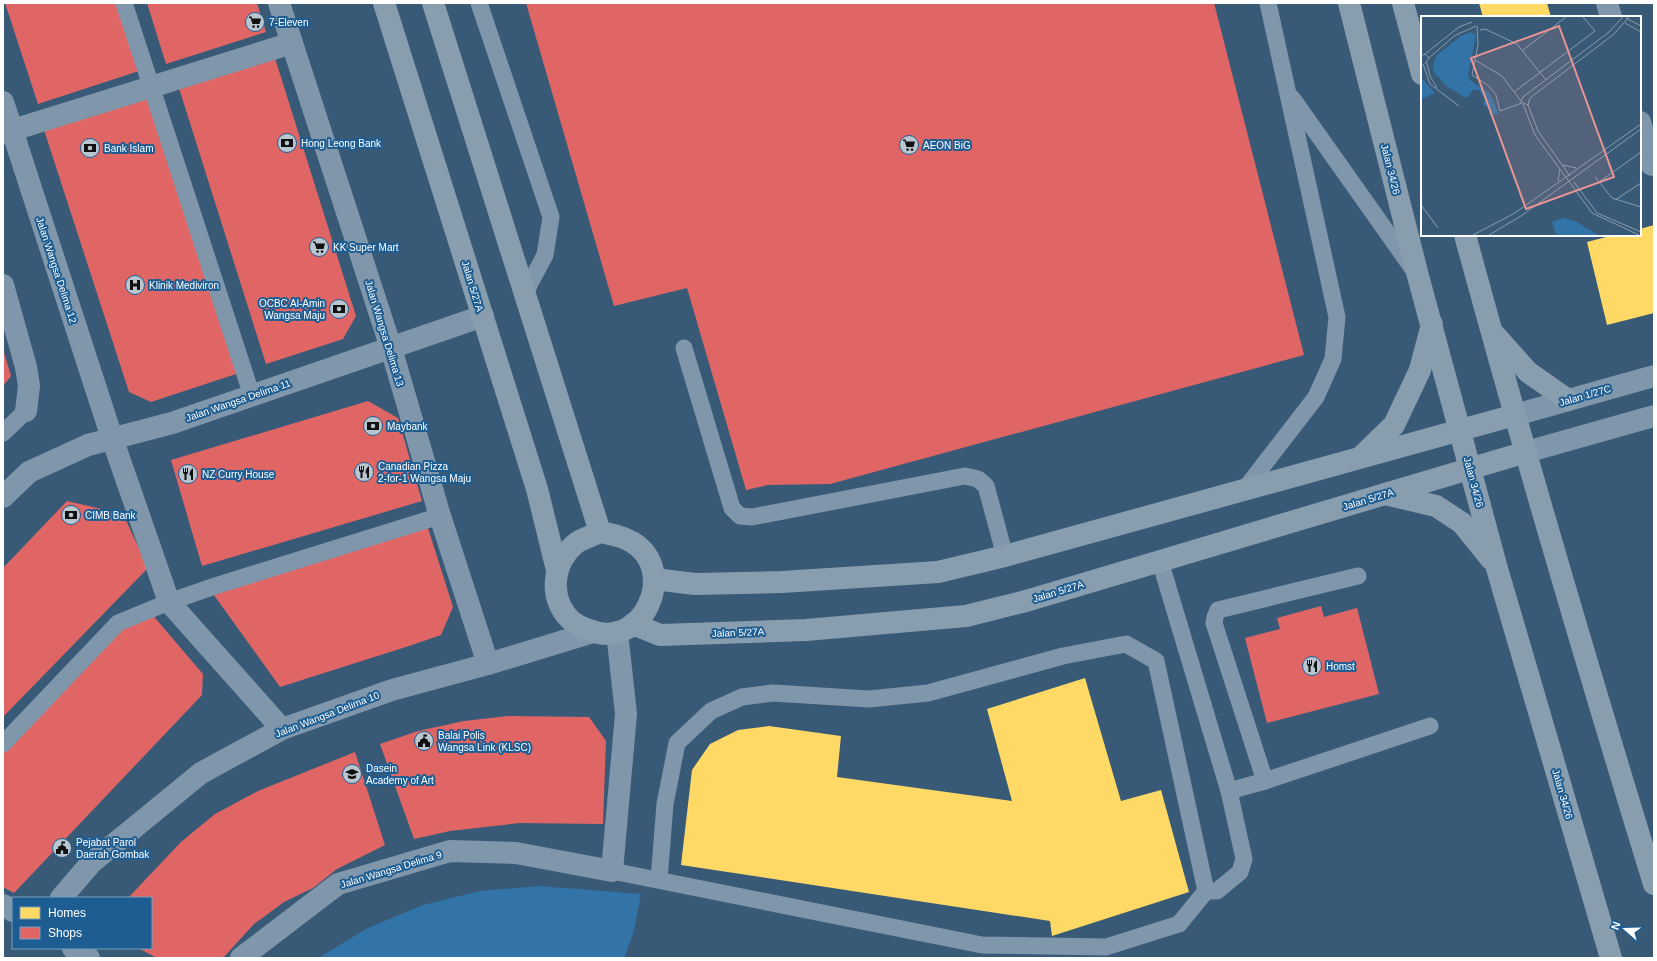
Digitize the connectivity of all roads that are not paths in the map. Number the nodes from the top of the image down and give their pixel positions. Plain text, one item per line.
1 (124, 3) edge
2 (280, 3) edge
3 (384, 3) edge
4 (433, 3) edge
5 (479, 3) edge
6 (1268, 3) edge
7 (1349, 3) edge
8 (1403, 3) edge
9 (1607, 3) edge
10 (1610, 16) edge
11 (292, 43) junction
12 (1421, 70) edge
13 (150, 88) junction
14 (1288, 92) junction
15 (3, 102) edge
16 (1641, 127) edge
17 (7, 132) edge
18 (1649, 166) edge
19 (1465, 236) edge
20 (1418, 276) junction
21 (3, 285) edge
22 (525, 295) junction
23 (483, 316) junction
24 (1432, 323) junction
25 (1491, 331) junction
26 (391, 348) junction
27 (684, 348) dead end
28 (1654, 376) edge
29 (252, 396) junction
30 (1568, 400) junction
31 (26, 411) joint
32 (1515, 415) junction
33 (1654, 416) edge
34 (1460, 430) junction
35 (3, 433) edge
36 (112, 438) junction
37 (1526, 452) junction
38 (1359, 458) junction
39 (1470, 468) junction
40 (1245, 489) junction
41 (1384, 494) junction
42 (3, 497) edge
43 (440, 516) junction
44 (600, 532) junction
45 (1005, 556) junction
46 (1160, 561) junction
47 (1496, 565) junction
48 (557, 570) junction
49 (1358, 576) dead end
50 (654, 579) junction
51 (169, 602) junction
52 (625, 628) junction
53 (593, 632) junction
54 (488, 664) junction
55 (1430, 726) dead end
56 (282, 729) junction
57 (3, 744) edge
58 (1265, 780) junction
59 (1229, 791) junction
60 (612, 871) junction
61 (658, 880) junction
62 (1654, 884) edge
63 (1206, 891) junction
64 (63, 897) edge
65 (3, 905) edge
66 (12, 910) edge
67 (75, 949) edge
68 (90, 958) edge
69 (241, 958) edge
70 (1612, 958) edge

1 - 13 lane
2 - 11 street, Jalan Wangsa Delima 13
3 - 23 street, Jalan 5/27A
4 - 22 street
5 - 22 lane
6 - 14 lane
7 - 20 street, Jalan 34/26
8 - 12 street
9 - 10 street
11 - 13 street
11 - 26 street, Jalan Wangsa Delima 13
13 - 17 street
13 - 29 lane
14 - 20 lane
14 - 40 lane
15 - 17 street, Jalan Wangsa Delima 12
16 - 18 street
17 - 36 street, Jalan Wangsa Delima 12
19 - 25 street
20 - 24 street, Jalan 34/26
21 - 31 street
22 - 44 street
23 - 26 street, Jalan Wangsa Delima 11
23 - 48 street, Jalan 5/27A
24 - 34 street, Jalan 34/26
24 - 38 street
25 - 30 street
25 - 32 street
26 - 29 street, Jalan Wangsa Delima 11
26 - 43 street, Jalan Wangsa Delima 13
27 - 45 lane
28 - 30 street, Jalan 1/27C
29 - 36 street, Jalan Wangsa Delima 11
30 - 32 street, Jalan 1/27C
31 - 35 lane
32 - 34 street
32 - 37 street
33 - 37 street
34 - 38 street
34 - 39 street, Jalan 34/26
36 - 42 street, Jalan Wangsa Delima 11
36 - 51 street, Jalan Wangsa Delima 12
37 - 39 street, Jalan 5/27A
37 - 62 street
38 - 40 street
39 - 41 street, Jalan 5/27A
39 - 47 street, Jalan 34/26
40 - 45 street
41 - 46 street, Jalan 5/27A
41 - 47 street
43 - 51 lane
43 - 54 street, Jalan Wangsa Delima 13
44 - 48 street
44 - 50 street
45 - 50 street
46 - 52 street, Jalan 5/27A
46 - 59 lane
47 - 70 street, Jalan 34/26
48 - 53 street
49 - 58 lane
50 - 52 street
51 - 56 street
51 - 57 lane
52 - 53 street
52 - 60 street
53 - 54 street, Jalan Wangsa Delima 10
54 - 56 street, Jalan Wangsa Delima 10
55 - 58 lane
56 - 64 street, Jalan Wangsa Delima 10
58 - 59 lane
59 - 63 lane
60 - 61 lane
60 - 69 street, Jalan Wangsa Delima 9
61 - 63 lane
61 - 63 lane
65 - 66 street
67 - 68 street

